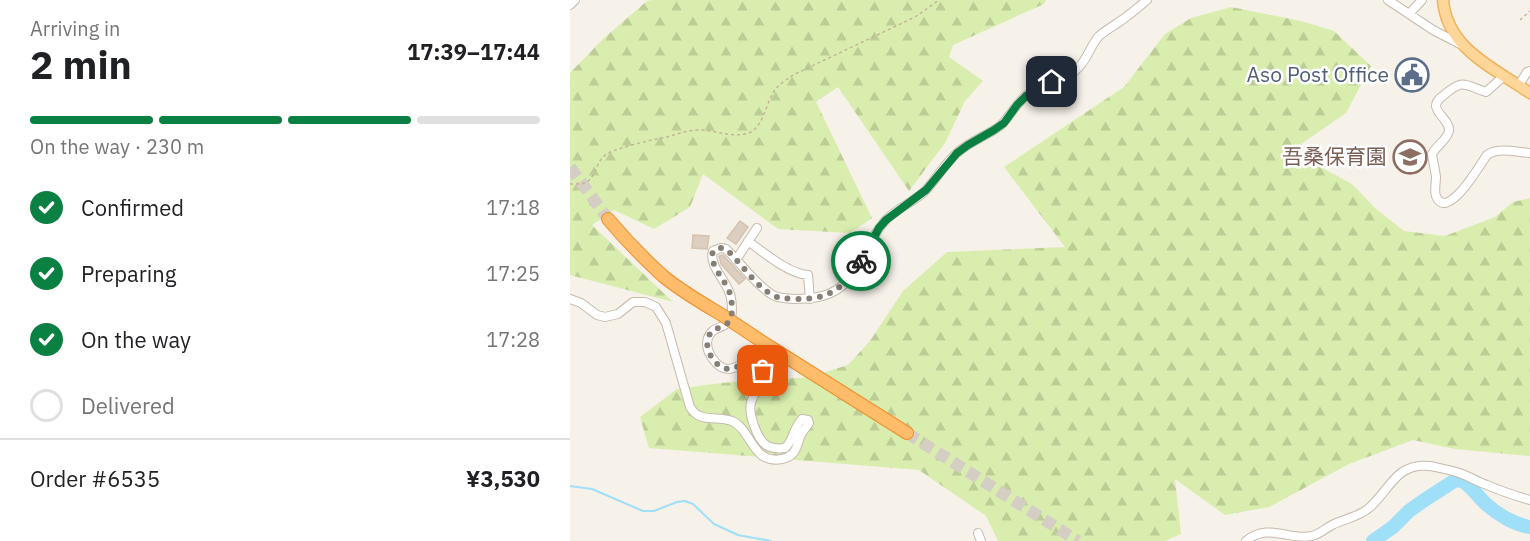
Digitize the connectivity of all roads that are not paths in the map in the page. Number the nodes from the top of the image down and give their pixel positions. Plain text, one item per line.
1 (575, 0) edge
2 (1147, 0) edge
3 (1388, 0) edge
4 (1422, 0) edge
5 (1443, 0) edge
6 (570, 5) edge
7 (1409, 14) junction
8 (1462, 45) junction
9 (1530, 71) edge
10 (1504, 76) junction
11 (1519, 85) junction
12 (1530, 93) edge
13 (1530, 153) edge
14 (608, 219) tunnel mouth
15 (757, 228) dead end
16 (748, 241) junction
17 (736, 260) junction
18 (570, 299) edge
19 (810, 299) junction
20 (781, 354) junction
21 (763, 379) junction
22 (907, 433) tunnel mouth
23 (1530, 500) edge
24 (1246, 541) edge

1 - 6 street
2 - 19 street
3 - 7 street
4 - 7 street
5 - 8 main road
7 - 8 street
8 - 10 main road
9 - 11 street
10 - 11 main road
10 - 13 street
11 - 12 main road
14 - 20 highway, bridge
15 - 16 street
16 - 17 street
16 - 19 street
17 - 19 street
17 - 21 street
18 - 21 street
20 - 21 street
20 - 22 highway
23 - 24 street

